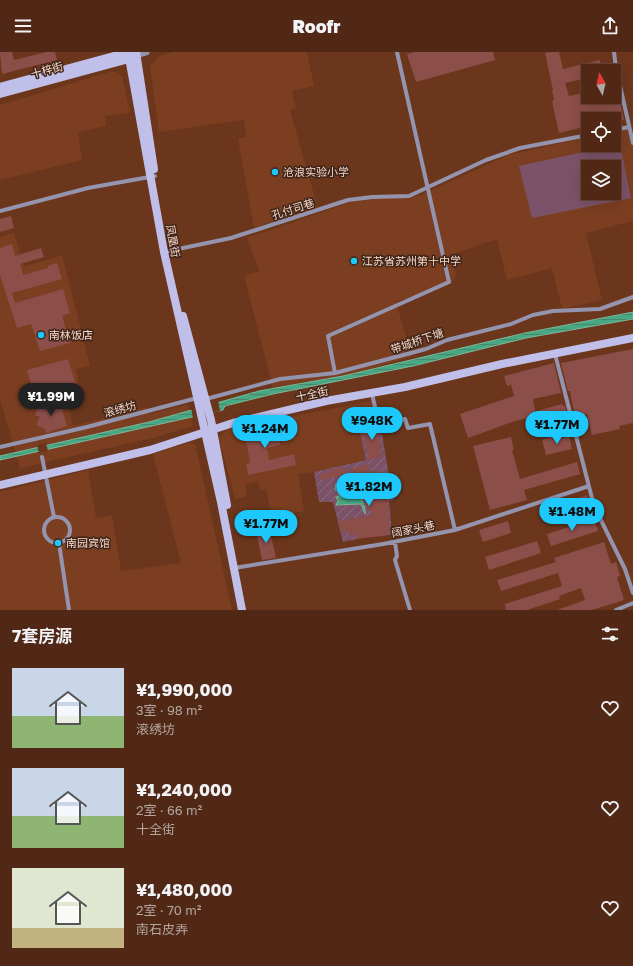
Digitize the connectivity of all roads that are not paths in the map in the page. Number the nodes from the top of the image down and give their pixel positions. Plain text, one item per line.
1 (146, 52) edge
2 (397, 52) edge
3 (614, 52) edge
4 (131, 54) edge
5 (0, 87) edge
6 (0, 94) edge
7 (629, 127) junction
8 (621, 129) edge
9 (581, 136) edge
10 (633, 143) edge
11 (152, 176) junction
12 (427, 187) junction
13 (0, 211) edge
14 (167, 251) junction
15 (633, 297) edge
16 (633, 338) edge
17 (555, 354) junction
18 (335, 373) junction
19 (372, 394) junction
20 (197, 398) junction
21 (206, 398) junction
22 (213, 429) junction
23 (204, 432) junction
24 (0, 447) edge
25 (42, 457) dead end
26 (46, 475) junction
27 (0, 485) edge
28 (589, 486) junction
29 (54, 517) junction
30 (455, 530) junction
31 (395, 542) junction
32 (59, 543) junction
33 (237, 568) junction
34 (633, 593) edge
35 (633, 603) edge
36 (69, 610) edge
37 (242, 610) edge
38 (247, 610) edge
39 (410, 610) edge
40 (616, 610) edge

1 - 4 street, 十梓街
2 - 12 street
3 - 7 street
4 - 5 main road, 十梓街
4 - 6 main road, 十梓街
4 - 11 main road, 凤凰街
7 - 8 street
7 - 10 street
9 - 12 street, 孔付司巷
11 - 13 street
11 - 14 main road, 凤凰街
12 - 14 street, 孔付司巷
12 - 18 street
14 - 20 main road, 凤凰街
14 - 21 main road, 凤凰街
15 - 18 street, 带城桥下塘
16 - 17 main road, 十全街
17 - 19 main road, 十全街
17 - 28 street
18 - 21 street, 带城桥下塘
19 - 22 main road, 十全街
19 - 30 street
20 - 23 main road, 凤凰街
20 - 24 street, 滚绣坊
21 - 22 main road, 凤凰街
22 - 23 main road, 十全街
22 - 33 main road, 凤凰街
23 - 26 main road, 十全街
23 - 33 main road, 凤凰街
25 - 26 street
26 - 27 main road, 十全街
26 - 29 street
28 - 30 street, 阔家头巷
28 - 34 street
29 - 32 street
29 - 32 street
30 - 31 street, 阔家头巷
31 - 33 street, 阔家头巷
31 - 39 street
32 - 36 street
33 - 37 main road
33 - 38 main road
35 - 40 street

